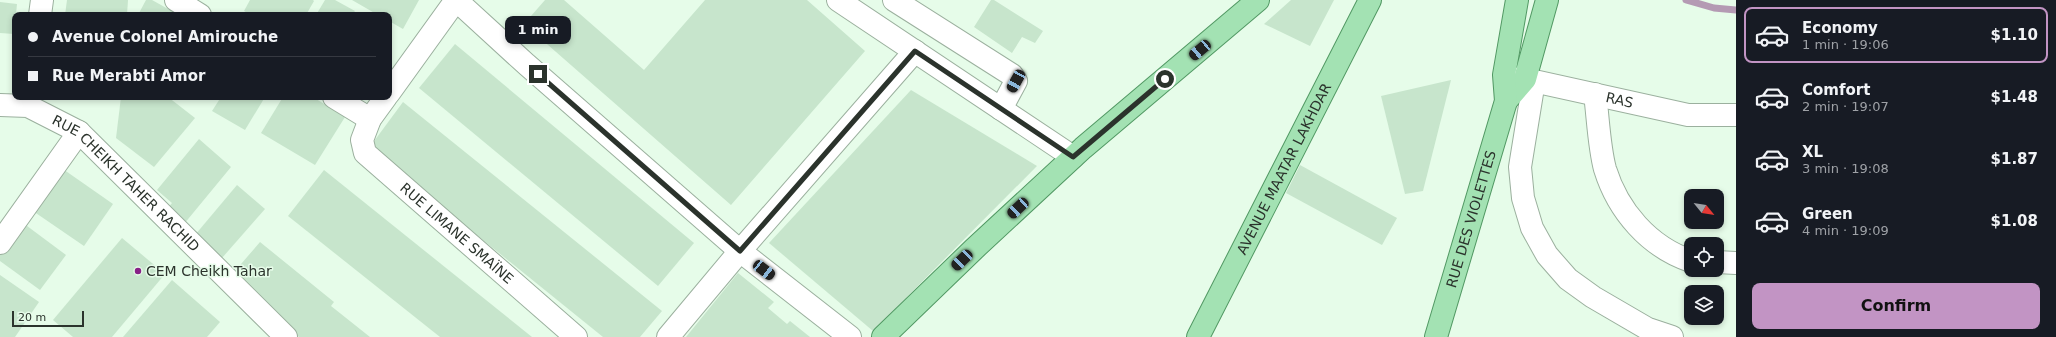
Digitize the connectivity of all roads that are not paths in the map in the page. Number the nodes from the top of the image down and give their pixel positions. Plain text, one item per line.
1 (42, 0) edge
2 (176, 0) edge
3 (456, 0) edge
4 (838, 0) edge
5 (894, 0) edge
6 (1258, 0) edge
7 (1370, 0) edge
8 (1517, 0) edge
9 (1547, 0) edge
10 (40, 12) edge
11 (195, 12) edge
12 (915, 51) junction
13 (1504, 75) junction
14 (1529, 80) junction
15 (392, 89) edge
16 (1595, 94) junction
17 (339, 100) edge
18 (384, 100) edge
19 (1506, 101) junction
20 (29, 102) edge
21 (0, 105) edge
22 (1001, 109) junction
23 (1736, 115) edge
24 (370, 119) junction
25 (79, 132) junction
26 (1073, 157) junction
27 (0, 243) edge
28 (740, 251) junction
29 (1684, 258) edge
30 (1724, 262) edge
31 (1736, 263) edge
32 (286, 337) edge
33 (576, 337) edge
34 (668, 337) edge
35 (850, 337) edge
36 (883, 337) edge
37 (1198, 337) edge
38 (1436, 337) edge
39 (1672, 337) edge

1 - 10 street
2 - 11 street
3 - 15 street
3 - 28 street
4 - 12 street
5 - 22 street
6 - 26 main road
7 - 37 main road, AVENUE MAATAR LAKHDAR
8 - 13 main road
9 - 14 main road
12 - 22 street
12 - 28 street
13 - 14 street, RAS
13 - 19 main road
14 - 16 street, RAS
14 - 19 main road
14 - 39 street
16 - 23 street, RAS
16 - 29 street
17 - 24 street
18 - 24 street, RUE LIMANE SMAÏNE
19 - 38 main road, RUE DES VIOLETTES
20 - 21 street
20 - 25 street, RUE CHEIKH TAHER RACHID
22 - 26 street
24 - 33 street, RUE LIMANE SMAÏNE
25 - 27 street
25 - 32 street, RUE CHEIKH TAHER RACHID
26 - 36 main road
28 - 34 street
28 - 35 street
30 - 31 street

